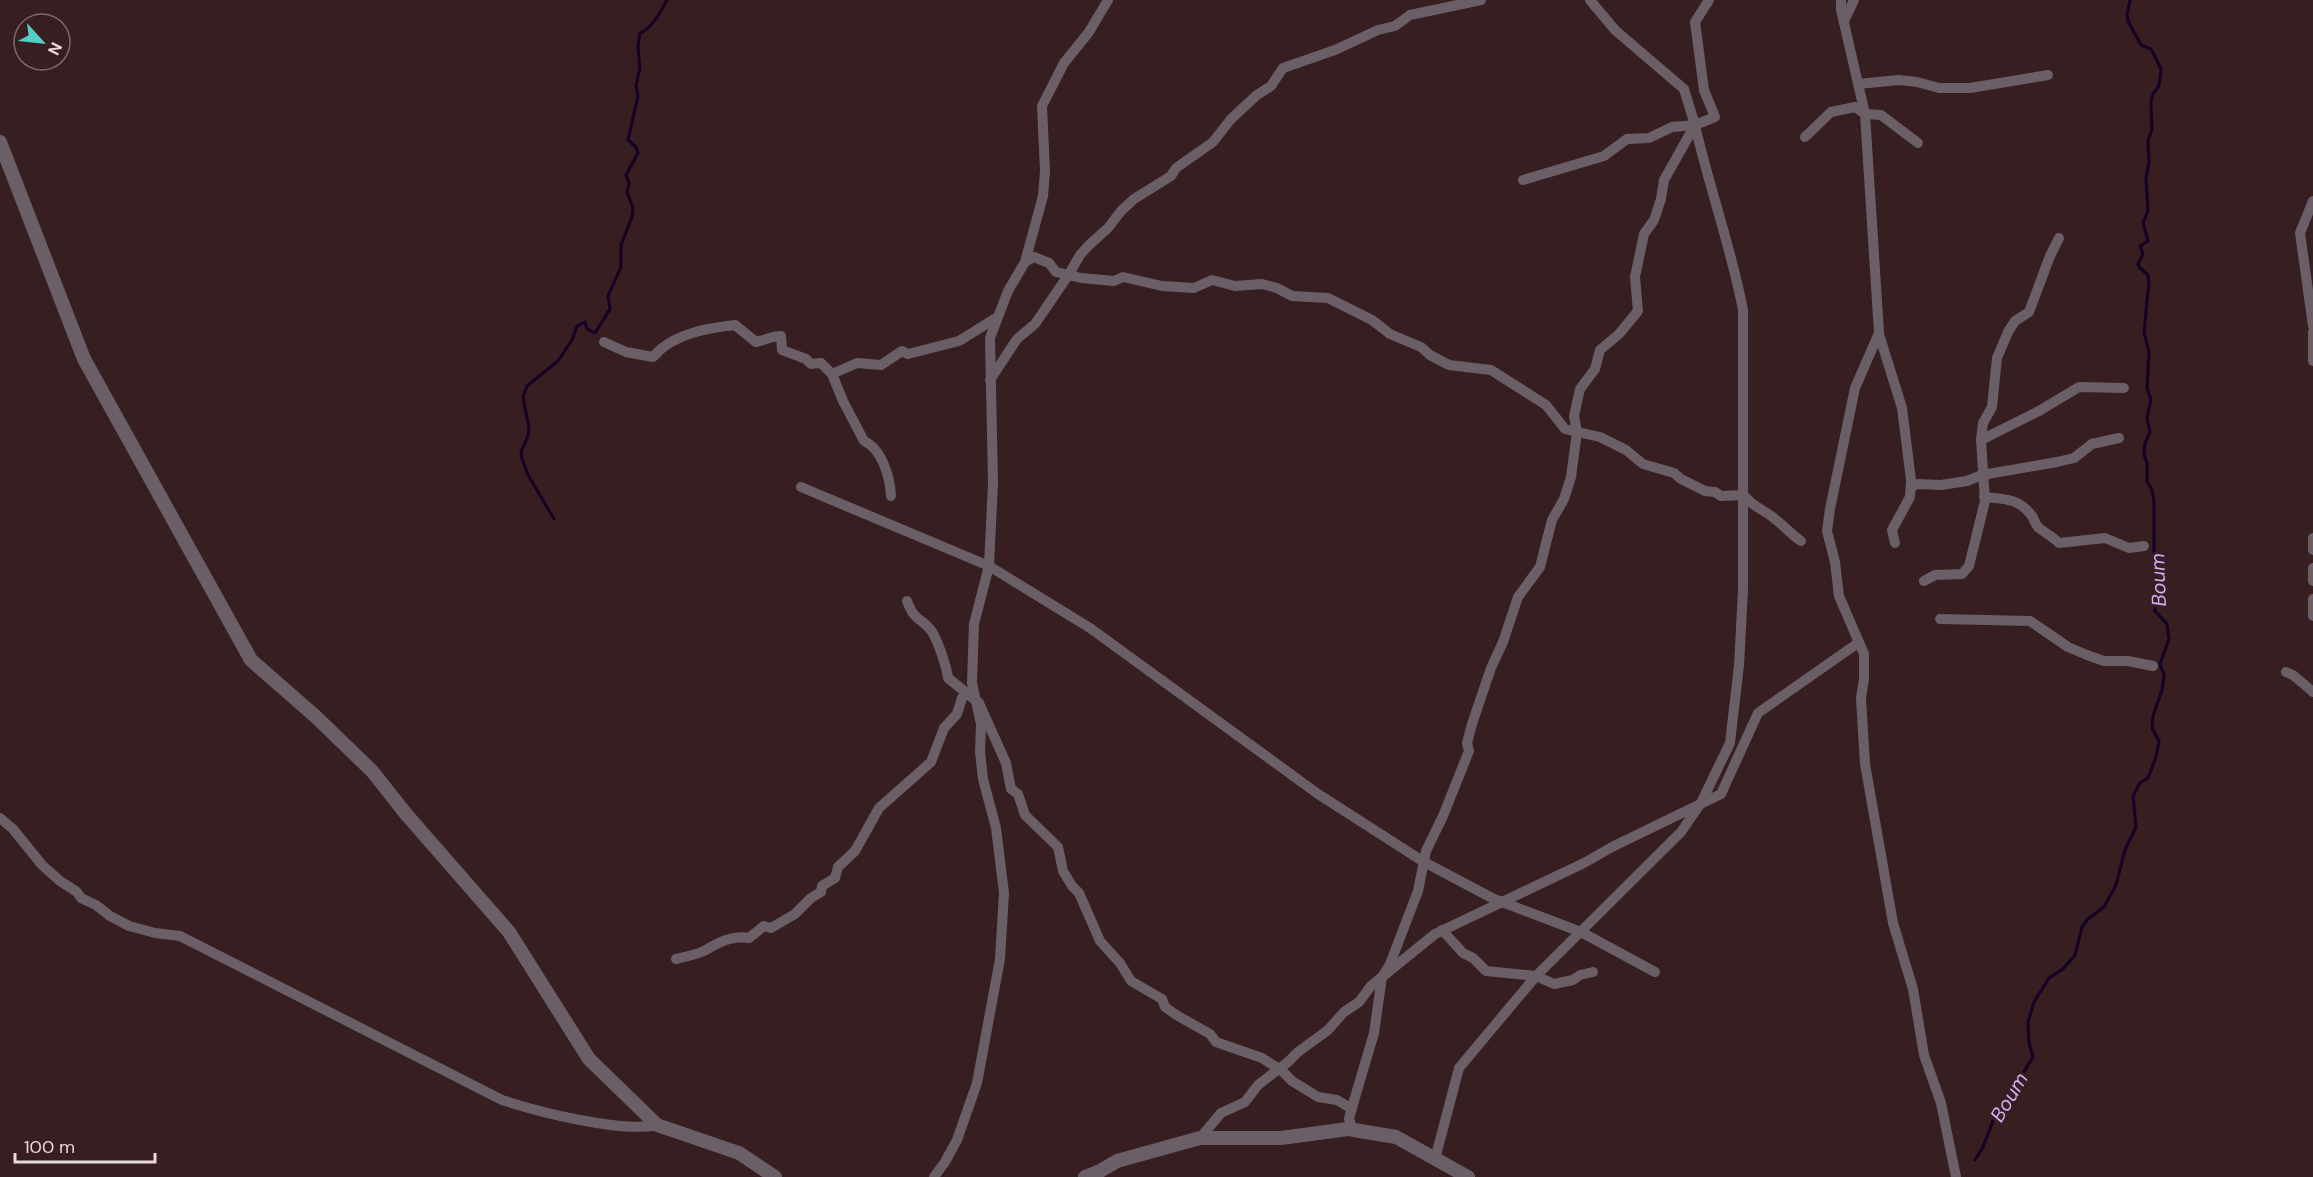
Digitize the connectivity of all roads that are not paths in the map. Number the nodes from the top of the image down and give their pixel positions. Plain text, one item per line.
1 (1108, 0) edge
2 (1481, 0) edge
3 (1590, 0) edge
4 (1709, 0) edge
5 (1841, 0) edge
6 (1854, 0) edge
7 (1600, 6) edge
8 (1844, 21) junction
9 (2048, 75) dead end
10 (1858, 84) junction
11 (1865, 114) junction
12 (1695, 125) junction
13 (1805, 137) dead end
14 (0, 141) edge
15 (1917, 143) dead end
16 (1523, 180) dead end
17 (2313, 201) edge
18 (2059, 238) dead end
19 (1025, 262) junction
20 (1070, 274) junction
21 (996, 318) junction
22 (2313, 326) edge
23 (2313, 332) edge
24 (1879, 333) junction
25 (604, 342) dead end
26 (2313, 361) edge
27 (832, 374) junction
28 (990, 380) junction
29 (2124, 388) dead end
30 (1577, 432) junction
31 (2119, 438) dead end
32 (1981, 440) junction
33 (1982, 475) junction
34 (801, 487) dead end
35 (1911, 487) junction
36 (1744, 495) junction
37 (891, 496) dead end
38 (1984, 497) junction
39 (2313, 538) edge
40 (1801, 541) dead end
41 (1896, 543) dead end
42 (2144, 546) dead end
43 (2313, 550) edge
44 (989, 567) junction
45 (2313, 568) edge
46 (1924, 580) dead end
47 (2313, 581) edge
48 (2313, 599) edge
49 (907, 601) dead end
50 (2313, 616) edge
51 (1940, 619) dead end
52 (1858, 643) junction
53 (2152, 666) dead end
54 (2286, 672) dead end
55 (2313, 692) edge
56 (970, 696) junction
57 (1701, 803) junction
58 (0, 818) edge
59 (1424, 862) junction
60 (1502, 902) junction
61 (1442, 930) junction
62 (1581, 932) junction
63 (676, 959) dead end
64 (1593, 972) dead end
65 (1655, 972) dead end
66 (1536, 976) junction
67 (1382, 977) junction
68 (1278, 1069) junction
69 (1352, 1109) junction
70 (657, 1125) junction
71 (1353, 1130) junction
72 (1200, 1138) junction
73 (1435, 1159) junction
74 (775, 1177) edge
75 (934, 1177) edge
76 (1085, 1177) edge
77 (1468, 1177) edge
78 (1956, 1177) edge

1 - 19 street
2 - 20 street
3 - 7 street
4 - 12 street
5 - 8 street
6 - 8 street
7 - 12 street
8 - 10 street
9 - 10 street
10 - 11 street
11 - 13 street
11 - 15 street
11 - 24 street
12 - 16 street
12 - 30 street
12 - 36 street
14 - 70 street
17 - 22 street
18 - 32 street
19 - 20 street
19 - 21 street
20 - 28 street
20 - 30 street
21 - 27 street
21 - 28 street
23 - 26 street
24 - 35 street
24 - 52 street
25 - 27 street
27 - 37 street
28 - 44 street
29 - 32 street
30 - 36 street
30 - 59 street
31 - 33 street
32 - 33 street
33 - 35 street
33 - 38 street
34 - 44 street
35 - 41 street
36 - 40 street
36 - 57 street
38 - 42 street
38 - 46 street
39 - 43 street
44 - 56 street
44 - 59 street
45 - 47 street
48 - 50 street
49 - 56 street
51 - 53 street
52 - 57 street
52 - 78 street
54 - 55 street
56 - 63 street
56 - 68 street
56 - 75 street
57 - 60 street
57 - 62 street
58 - 70 street
59 - 60 street
59 - 67 street
60 - 61 street
60 - 62 street
61 - 66 street
61 - 67 street
62 - 65 street
62 - 66 street
64 - 66 street
66 - 73 street
67 - 68 street
67 - 69 street
68 - 69 street
68 - 72 street
69 - 71 street
70 - 74 street
71 - 72 street
71 - 73 street
72 - 76 street
73 - 77 street

